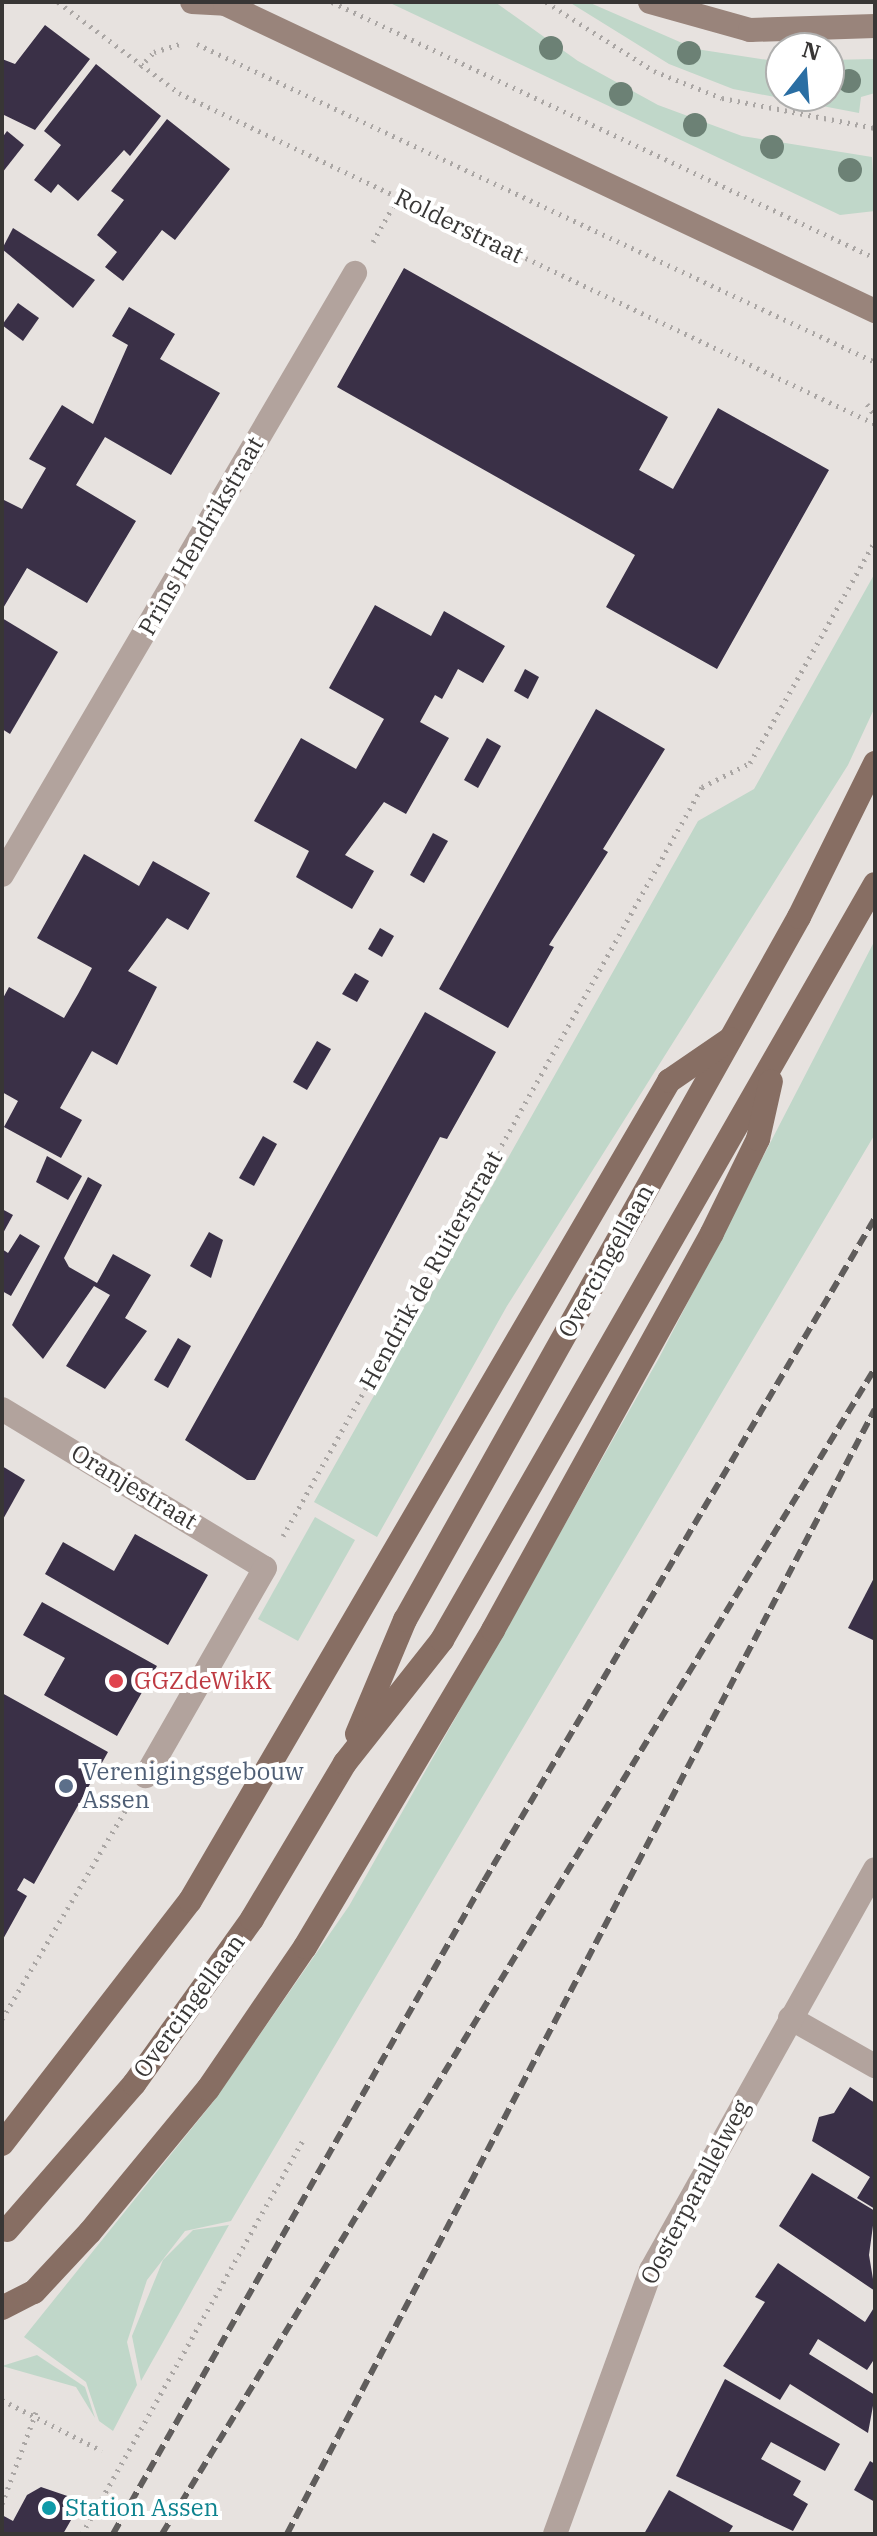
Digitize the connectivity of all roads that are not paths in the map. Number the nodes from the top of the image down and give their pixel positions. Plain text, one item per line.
1 (192, 2) edge
2 (650, 2) edge
3 (224, 3) edge
4 (875, 26) edge
5 (355, 273) road end
6 (875, 311) edge
7 (875, 763) edge
8 (2, 875) edge
9 (875, 884) edge
10 (730, 1039) junction
11 (773, 1071) junction
12 (2, 1409) edge
13 (345, 1763) junction
14 (146, 1776) road end
15 (875, 1869) edge
16 (790, 2018) junction
17 (875, 2066) edge
18 (2, 2144) edge
19 (7, 2230) dead end
20 (2, 2308) edge
21 (555, 2534) edge

1 - 3 main road
2 - 4 main road
3 - 6 main road
5 - 8 street, Prins Hendrikstraat
7 - 10 main road, Overcingellaan
9 - 11 main road, Overcingellaan
10 - 13 main road, Overcingellaan
10 - 18 main road
11 - 13 main road, Overcingellaan
11 - 20 main road
12 - 14 street, Oranjestraat
13 - 19 main road, Overcingellaan
15 - 16 street, Oosterparallelweg
16 - 17 street
16 - 21 street, Oosterparallelweg

